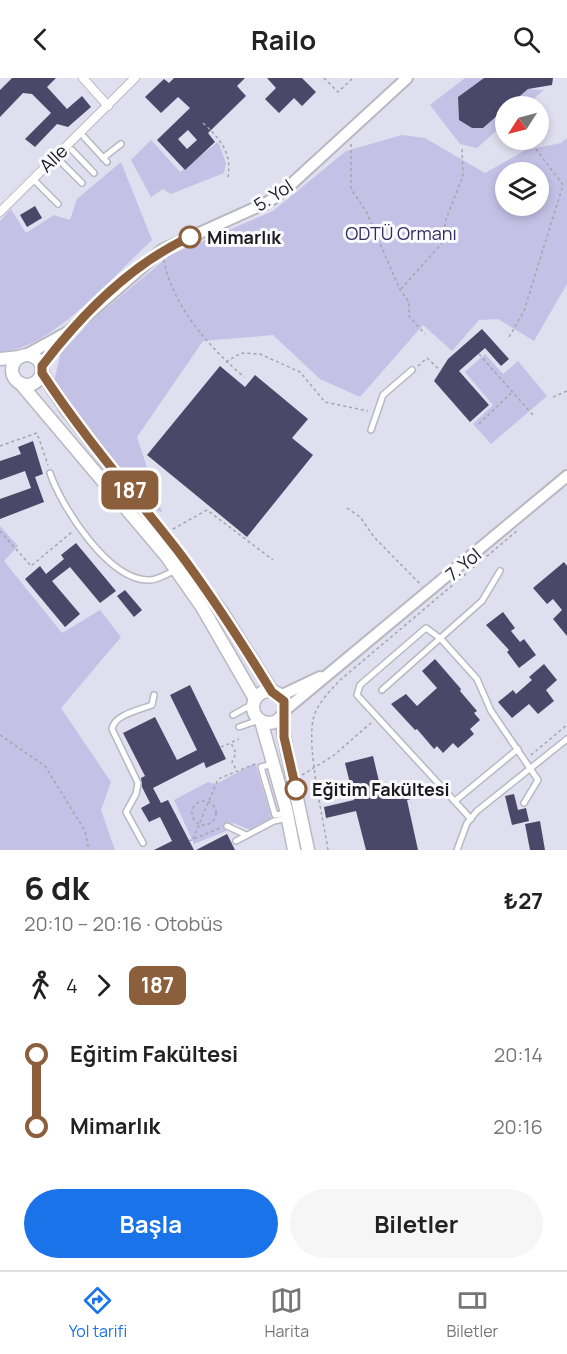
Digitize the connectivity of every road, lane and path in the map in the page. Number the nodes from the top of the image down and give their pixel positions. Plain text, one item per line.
1 (83, 78) edge
2 (135, 78) edge
3 (324, 78) edge
4 (353, 78) edge
5 (402, 79) edge
6 (108, 106) junction
7 (202, 123) dead end
8 (84, 137) dead end
9 (121, 144) dead end
10 (351, 144) dead end
11 (462, 147) dead end
12 (72, 150) dead end
13 (537, 150) edge
14 (61, 162) dead end
15 (94, 173) dead end
16 (228, 177) dead end
17 (36, 182) dead end
18 (82, 183) dead end
19 (58, 204) dead end
20 (0, 212) edge
21 (162, 250) junction
22 (400, 290) junction
23 (68, 332) junction
24 (425, 334) dead end
25 (509, 337) dead end
26 (479, 354) dead end
27 (23, 356) junction
28 (0, 359) edge
29 (226, 362) junction
30 (0, 370) edge
31 (42, 370) junction
32 (412, 370) joint
33 (441, 371) dead end
34 (244, 377) dead end
35 (18, 381) junction
36 (567, 391) edge
37 (512, 392) junction
38 (553, 397) dead end
39 (377, 412) junction
40 (533, 415) dead end
41 (478, 424) dead end
42 (371, 430) dead end
43 (0, 446) edge
44 (50, 473) joint
45 (567, 476) edge
46 (347, 508) dead end
47 (78, 527) junction
48 (0, 531) edge
49 (165, 534) junction
50 (273, 560) dead end
51 (176, 570) junction
52 (500, 571) dead end
53 (429, 592) junction
54 (441, 639) junction
55 (358, 652) junction
56 (382, 690) dead end
57 (276, 694) junction
58 (154, 695) dead end
59 (254, 701) junction
60 (283, 714) junction
61 (233, 715) dead end
62 (376, 718) junction
63 (260, 721) junction
64 (567, 725) edge
65 (239, 727) dead end
66 (0, 735) edge
67 (239, 739) dead end
68 (567, 739) edge
69 (231, 743) junction
70 (221, 747) dead end
71 (518, 749) junction
72 (525, 760) junction
73 (274, 763) junction
74 (261, 767) junction
75 (530, 768) junction
76 (237, 771) junction
77 (293, 780) junction
78 (209, 801) junction
79 (454, 801) junction
80 (524, 803) dead end
81 (288, 816) junction
82 (471, 819) junction
83 (200, 824) junction
84 (227, 826) joint
85 (246, 835) junction
86 (193, 839) junction
87 (189, 841) dead end
88 (236, 841) dead end
89 (143, 843) dead end
90 (89, 850) edge
91 (294, 850) edge
92 (308, 850) edge
93 (457, 850) edge

1 - 6 street
2 - 6 street, Alle
3 - 4 path
5 - 21 street, 5. Yol
6 - 20 street, Alle
7 - 16 path
8 - 9 lane
10 - 22 path
11 - 22 path
12 - 15 lane
13 - 25 path
14 - 18 lane
17 - 19 lane
21 - 23 street, 5. Yol
21 - 29 path
22 - 24 path
23 - 27 street, 5. Yol
23 - 31 street, 5. Yol
26 - 37 path
27 - 28 street
27 - 31 street
27 - 35 street
29 - 34 path
29 - 39 path
30 - 35 street
31 - 35 street
31 - 49 street
32 - 33 path
32 - 39 lane
35 - 51 street
36 - 38 path
37 - 40 path
37 - 41 path
39 - 42 lane
43 - 44 path
44 - 47 lane
45 - 53 street, 7. Yol
46 - 53 path
47 - 48 path
47 - 51 lane
49 - 50 path
49 - 57 street
51 - 59 street
52 - 54 lane
53 - 55 street, 7. Yol
54 - 56 lane
54 - 62 lane
54 - 71 lane
55 - 57 street, 7. Yol
55 - 60 street, 7. Yol
57 - 59 street
57 - 60 street
58 - 89 lane
59 - 61 lane
59 - 63 street
60 - 63 street
60 - 77 street
62 - 77 path
62 - 79 lane
63 - 65 lane
63 - 73 street
64 - 72 path
66 - 90 path
67 - 69 path
68 - 75 lane
69 - 70 path
69 - 76 path
71 - 72 lane
71 - 79 lane
72 - 75 lane
73 - 74 lane
73 - 81 street
74 - 76 path
74 - 81 lane
75 - 80 lane
75 - 82 lane
76 - 78 path
77 - 92 street
78 - 83 path
78 - 83 path
78 - 83 path
79 - 82 lane
81 - 85 lane
81 - 91 street
82 - 93 lane
83 - 86 path
84 - 85 lane
84 - 86 path
85 - 88 lane
86 - 87 path

